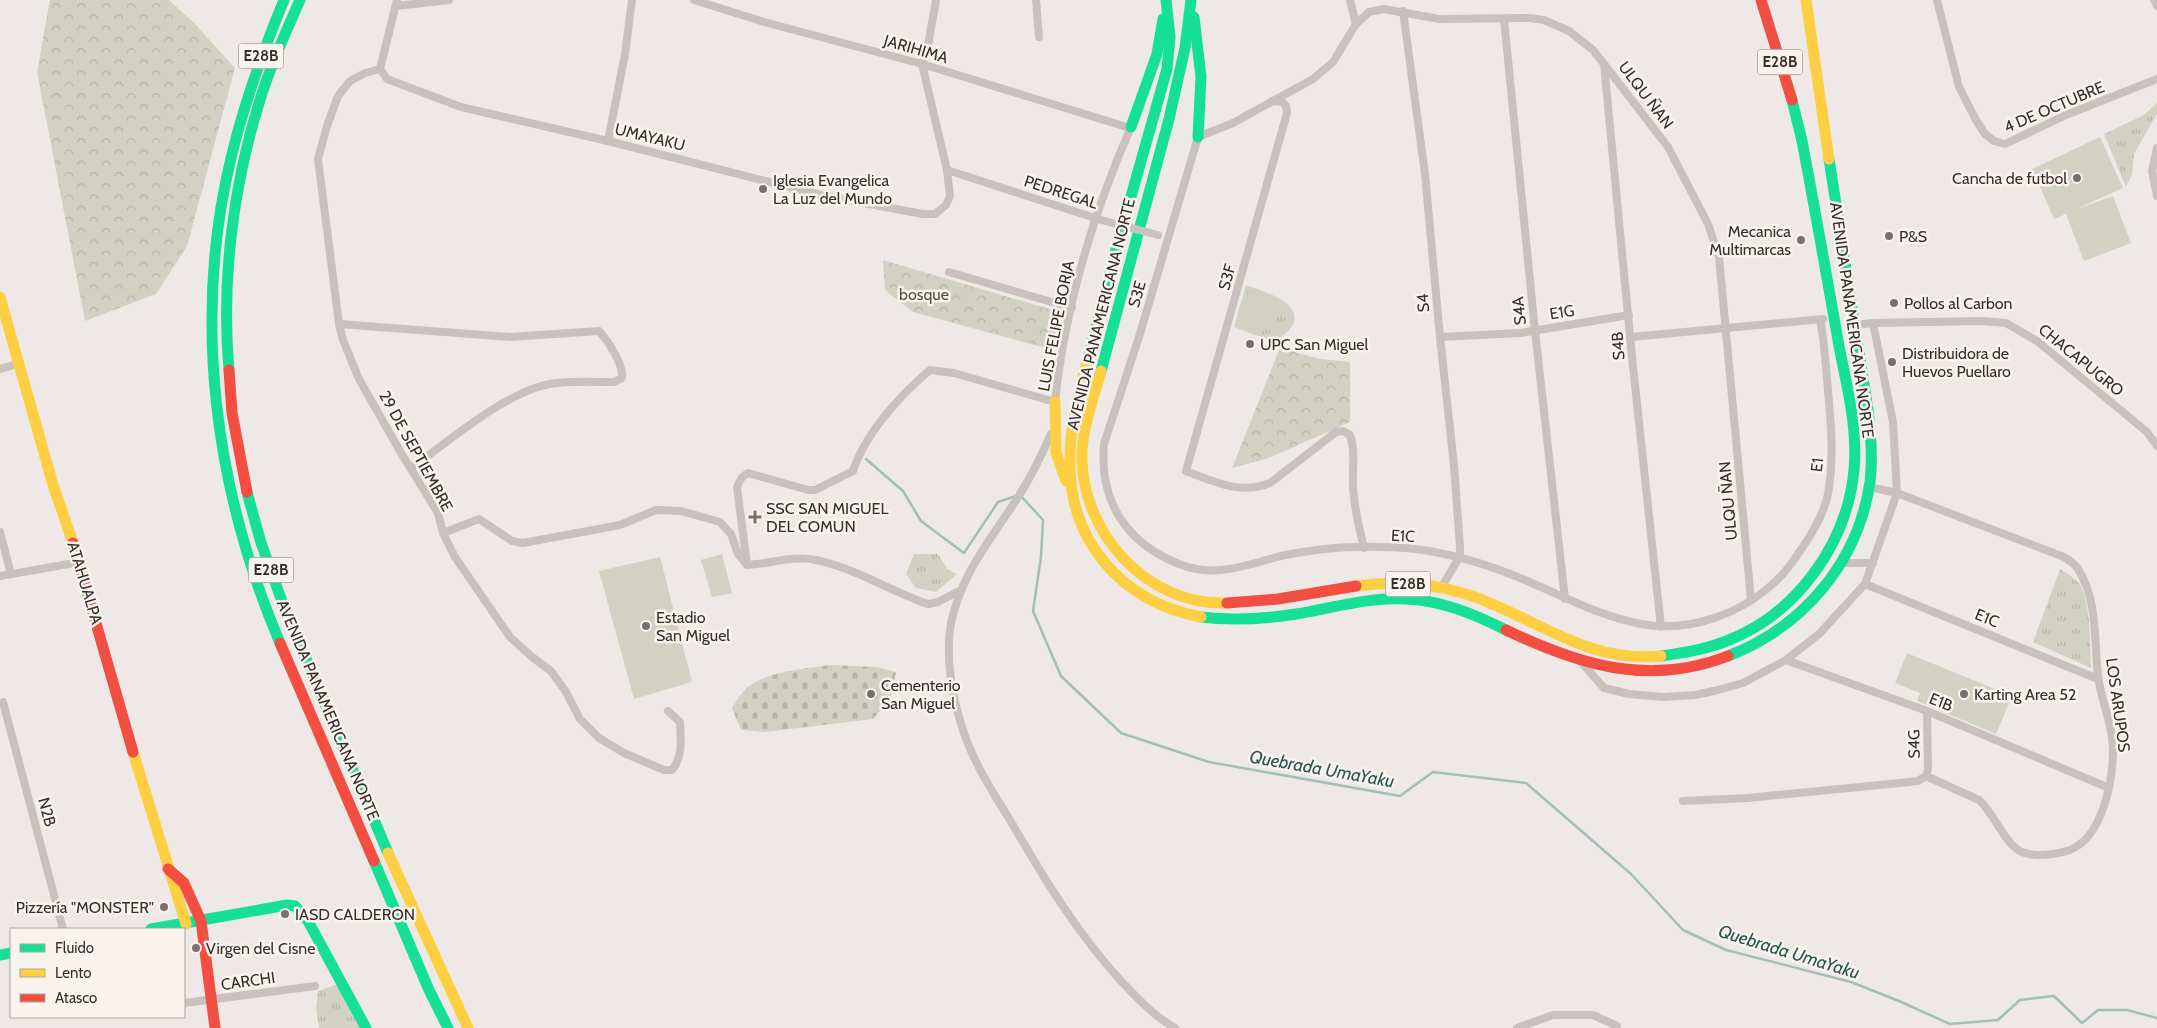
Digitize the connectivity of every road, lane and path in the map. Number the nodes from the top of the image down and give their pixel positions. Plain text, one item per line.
1 (284, 0) edge
2 (300, 0) edge
3 (449, 0) edge
4 (632, 0) edge
5 (694, 0) edge
6 (936, 0) edge
7 (1036, 0) edge
8 (1350, 0) edge
9 (1761, 0) edge
10 (1806, 0) edge
11 (1937, 0) edge
12 (2154, 0) edge
13 (1166, 2) edge
14 (397, 3) edge
15 (1191, 3) edge
16 (2157, 6) edge
17 (1403, 11) junction
18 (1504, 19) junction
19 (1356, 24) junction
20 (1039, 37) dead end
21 (922, 64) junction
22 (1604, 64) junction
23 (380, 69) junction
24 (2157, 79) edge
25 (1272, 101) junction
26 (1130, 127) junction
27 (1198, 137) junction
28 (608, 141) junction
29 (2157, 148) edge
30 (947, 170) junction
31 (2157, 196) edge
32 (1098, 219) junction
33 (1168, 237) junction
34 (949, 272) dead end
35 (0, 297) edge
36 (1072, 308) junction
37 (1629, 316) junction
38 (1835, 318) junction
39 (1820, 320) junction
40 (1873, 322) junction
41 (339, 324) junction
42 (1855, 325) junction
43 (1726, 327) junction
44 (1535, 331) junction
45 (1440, 337) junction
46 (1631, 337) junction
47 (18, 364) junction
48 (0, 369) edge
49 (1054, 402) junction
50 (1054, 427) junction
51 (2157, 446) edge
52 (1103, 458) joint
53 (411, 468) junction
54 (1869, 487) junction
55 (1072, 491) junction
56 (1897, 493) junction
57 (0, 532) edge
58 (443, 533) junction
59 (1364, 548) junction
60 (1460, 556) junction
61 (80, 562) junction
62 (1842, 563) junction
63 (1874, 563) junction
64 (747, 565) junction
65 (11, 574) junction
66 (0, 576) edge
67 (1865, 584) junction
68 (1441, 588) junction
69 (960, 590) junction
70 (1565, 599) junction
71 (1751, 600) junction
72 (1661, 627) junction
73 (1578, 659) junction
74 (1786, 660) junction
75 (2098, 679) junction
76 (3, 702) dead end
77 (1926, 710) junction
78 (668, 711) dead end
79 (1926, 776) junction
80 (2109, 788) junction
81 (1683, 801) dead end
82 (168, 869) junction
83 (202, 921) junction
84 (186, 924) junction
85 (63, 928) edge
86 (158, 928) edge
87 (315, 986) dead end
88 (212, 999) junction
89 (185, 1003) edge
90 (1618, 1026) dead end
91 (215, 1028) edge
92 (366, 1028) edge
93 (448, 1028) edge
94 (468, 1028) edge
95 (1175, 1028) edge
96 (1517, 1028) edge

1 - 93 main road, AVENIDA PANAMERICANA NORTE / E28B
2 - 94 main road, AVENIDA PANAMERICANA NORTE / E28B
3 - 14 street
4 - 28 street
5 - 21 street, JARIHIMA
6 - 21 street
7 - 20 street
8 - 19 street
9 - 38 main road, AVENIDA PANAMERICANA NORTE / E28B
10 - 42 main road, AVENIDA PANAMERICANA NORTE / E28B
11 - 24 street, 4 DE OCTUBRE
12 - 16 street
13 - 26 main road
13 - 55 main road, AVENIDA PANAMERICANA NORTE / E28B
14 - 23 street
15 - 27 main road
15 - 68 main road, AVENIDA PANAMERICANA NORTE / E28B
17 - 18 street, ULQU ÑAN
17 - 19 street, ULQU ÑAN
17 - 45 street, S4
18 - 22 street, ULQU ÑAN
18 - 44 street, S4A
19 - 25 street, ULQU ÑAN
21 - 26 street, JARIHIMA
21 - 30 street
22 - 37 street, S4B
22 - 43 street, ULQU ÑAN
23 - 28 street, UMAYAKU
23 - 41 street, 29 DE SEPTIEMBRE
25 - 27 street, ULQU ÑAN
25 - 59 street, S3F
26 - 32 street, LUIS FELIPE BORJA
27 - 33 street, S3E
28 - 30 street, UMAYAKU
29 - 31 street
30 - 32 street, PEDREGAL
32 - 33 street, PEDREGAL, bridge
32 - 36 street, LUIS FELIPE BORJA
33 - 52 street, S3E
34 - 36 street
35 - 47 main road, ATAHUALPA
36 - 49 street, LUIS FELIPE BORJA
37 - 44 street, E1G
37 - 46 street, S4B
38 - 39 street
38 - 68 main road, AVENIDA PANAMERICANA NORTE / E28B
39 - 43 street
39 - 71 street, E1
40 - 42 street, CHACAPUGRO
40 - 51 street, CHACAPUGRO
40 - 56 street
41 - 53 street, 29 DE SEPTIEMBRE
41 - 53 street
42 - 54 main road, AVENIDA PANAMERICANA NORTE / E28B
43 - 46 street
43 - 71 street, ULQU ÑAN
44 - 45 street, E1G
44 - 70 street, S4A
45 - 60 street, S4
46 - 72 street, S4B
47 - 48 street
47 - 61 main road, ATAHUALPA
49 - 50 main road
49 - 64 street, LUIS FELIPE BORJA
50 - 55 main road
50 - 69 street
52 - 59 street, E1C
53 - 58 street, 29 DE SEPTIEMBRE
54 - 56 street, LOS ARUPOS
54 - 62 main road, AVENIDA PANAMERICANA NORTE / E28B
55 - 73 main road, AVENIDA PANAMERICANA NORTE / E28B
56 - 63 street
56 - 75 street, LOS ARUPOS
57 - 65 street
58 - 64 street
58 - 78 street, 29 DE SEPTIEMBRE
59 - 60 street, E1C
60 - 68 street
60 - 70 street, E1C
61 - 65 street
61 - 82 main road, ATAHUALPA
62 - 63 street
62 - 73 main road, AVENIDA PANAMERICANA NORTE / E28B
63 - 67 street
64 - 69 street
65 - 66 street
67 - 74 street
67 - 75 street, E1C
69 - 95 street
70 - 72 street, E1C
71 - 72 street, E1C
73 - 74 street
74 - 77 street, E1B
75 - 80 street, LOS ARUPOS
76 - 85 street, N2B
77 - 79 street, S4G
77 - 80 street, E1B
79 - 80 street, LOS ARUPOS
79 - 81 street
82 - 83 main road, ATAHUALPA
82 - 84 main road, ATAHUALPA
83 - 84 main road
83 - 88 main road, ATAHUALPA
83 - 92 main road
84 - 86 main road
87 - 88 street, CARCHI
88 - 89 street, CARCHI
88 - 91 main road, ATAHUALPA
90 - 96 street

